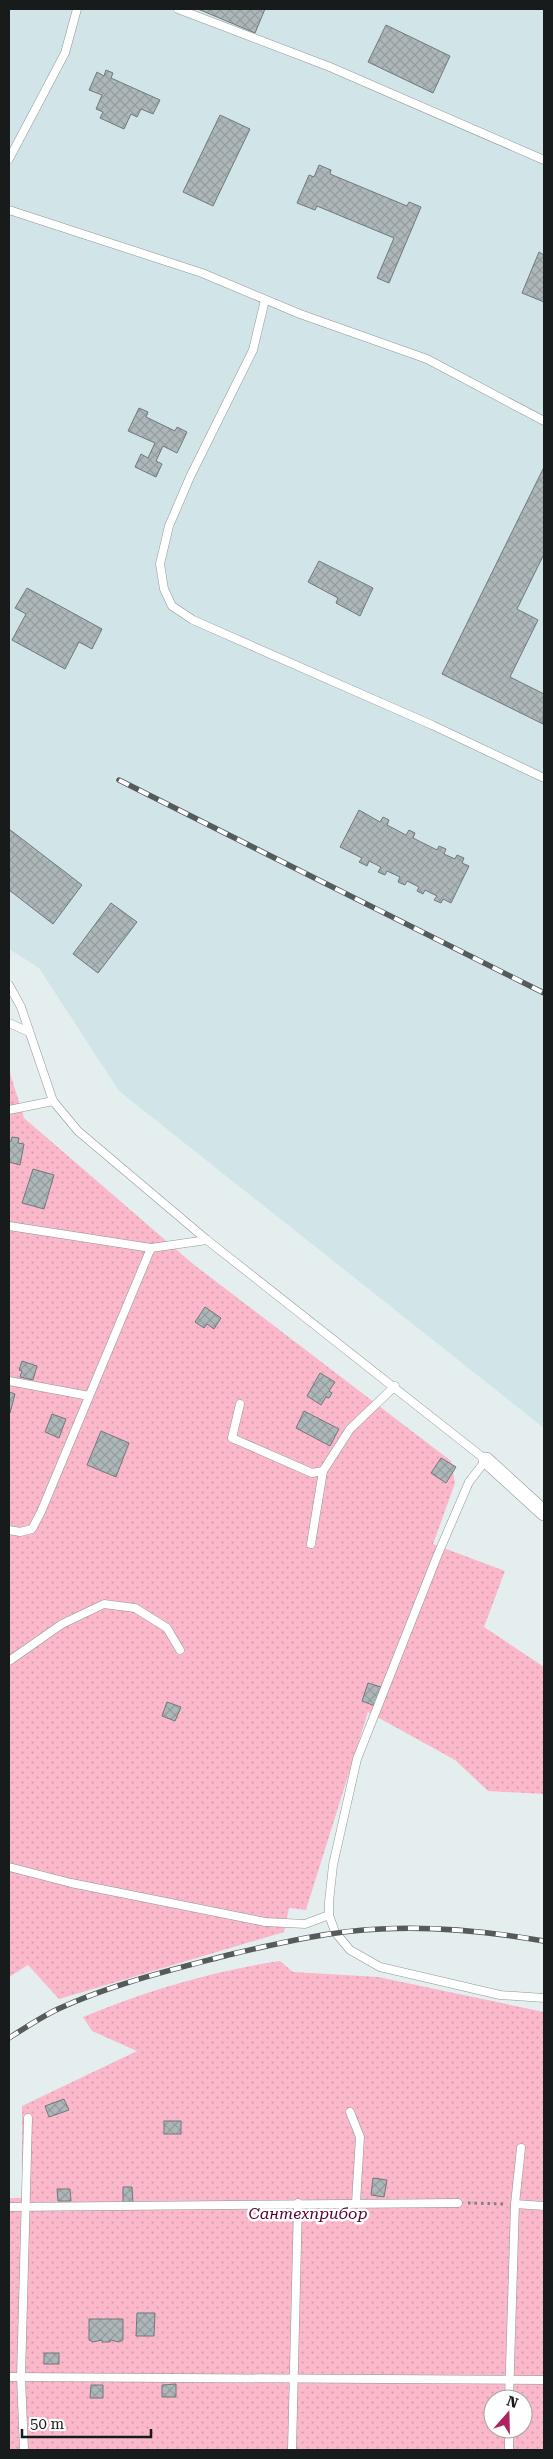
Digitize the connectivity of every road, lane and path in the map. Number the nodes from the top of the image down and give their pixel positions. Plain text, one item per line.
1 (77, 9) edge
2 (178, 9) edge
3 (9, 159) edge
4 (544, 160) edge
5 (9, 210) edge
6 (264, 300) junction
7 (544, 420) edge
8 (544, 778) edge
9 (9, 985) edge
10 (9, 1023) edge
11 (29, 1032) junction
12 (53, 1101) junction
13 (9, 1110) edge
14 (9, 1226) edge
15 (207, 1240) junction
16 (151, 1248) junction
17 (9, 1381) edge
18 (395, 1386) junction
19 (89, 1396) junction
20 (240, 1404) dead end
21 (486, 1460) junction
22 (323, 1471) junction
23 (544, 1513) edge
24 (9, 1530) edge
25 (311, 1544) dead end
26 (180, 1650) dead end
27 (9, 1661) edge
28 (9, 1867) edge
29 (329, 1915) junction
30 (544, 1998) edge
31 (350, 2112) dead end
32 (28, 2118) dead end
33 (521, 2148) dead end
34 (458, 2202) joint
35 (298, 2203) junction
36 (356, 2203) junction
37 (515, 2204) junction
38 (544, 2206) edge
39 (9, 2207) edge
40 (26, 2207) junction
41 (9, 2377) edge
42 (21, 2377) junction
43 (293, 2378) junction
44 (509, 2380) junction
45 (544, 2380) edge
46 (509, 2389) edge
47 (24, 2450) edge
48 (292, 2450) edge

1 - 3 lane
2 - 4 lane
5 - 6 lane
6 - 7 lane
6 - 8 lane
9 - 11 lane
10 - 11 lane
11 - 12 lane
12 - 13 lane
12 - 15 lane
14 - 16 lane
15 - 16 lane
15 - 18 lane
16 - 19 lane
17 - 19 lane
18 - 21 lane
18 - 22 lane
19 - 24 lane
20 - 22 lane
21 - 23 street
21 - 29 lane
22 - 25 lane
26 - 27 lane
28 - 29 lane
29 - 30 lane
31 - 36 lane
32 - 40 lane
33 - 37 lane
34 - 36 lane
34 - 37 path
35 - 36 lane
35 - 40 lane
35 - 43 lane
37 - 38 lane
37 - 44 lane
39 - 40 lane
40 - 42 lane
41 - 42 lane
42 - 43 lane
42 - 47 lane
43 - 44 lane
43 - 48 lane
44 - 45 lane
44 - 46 lane

